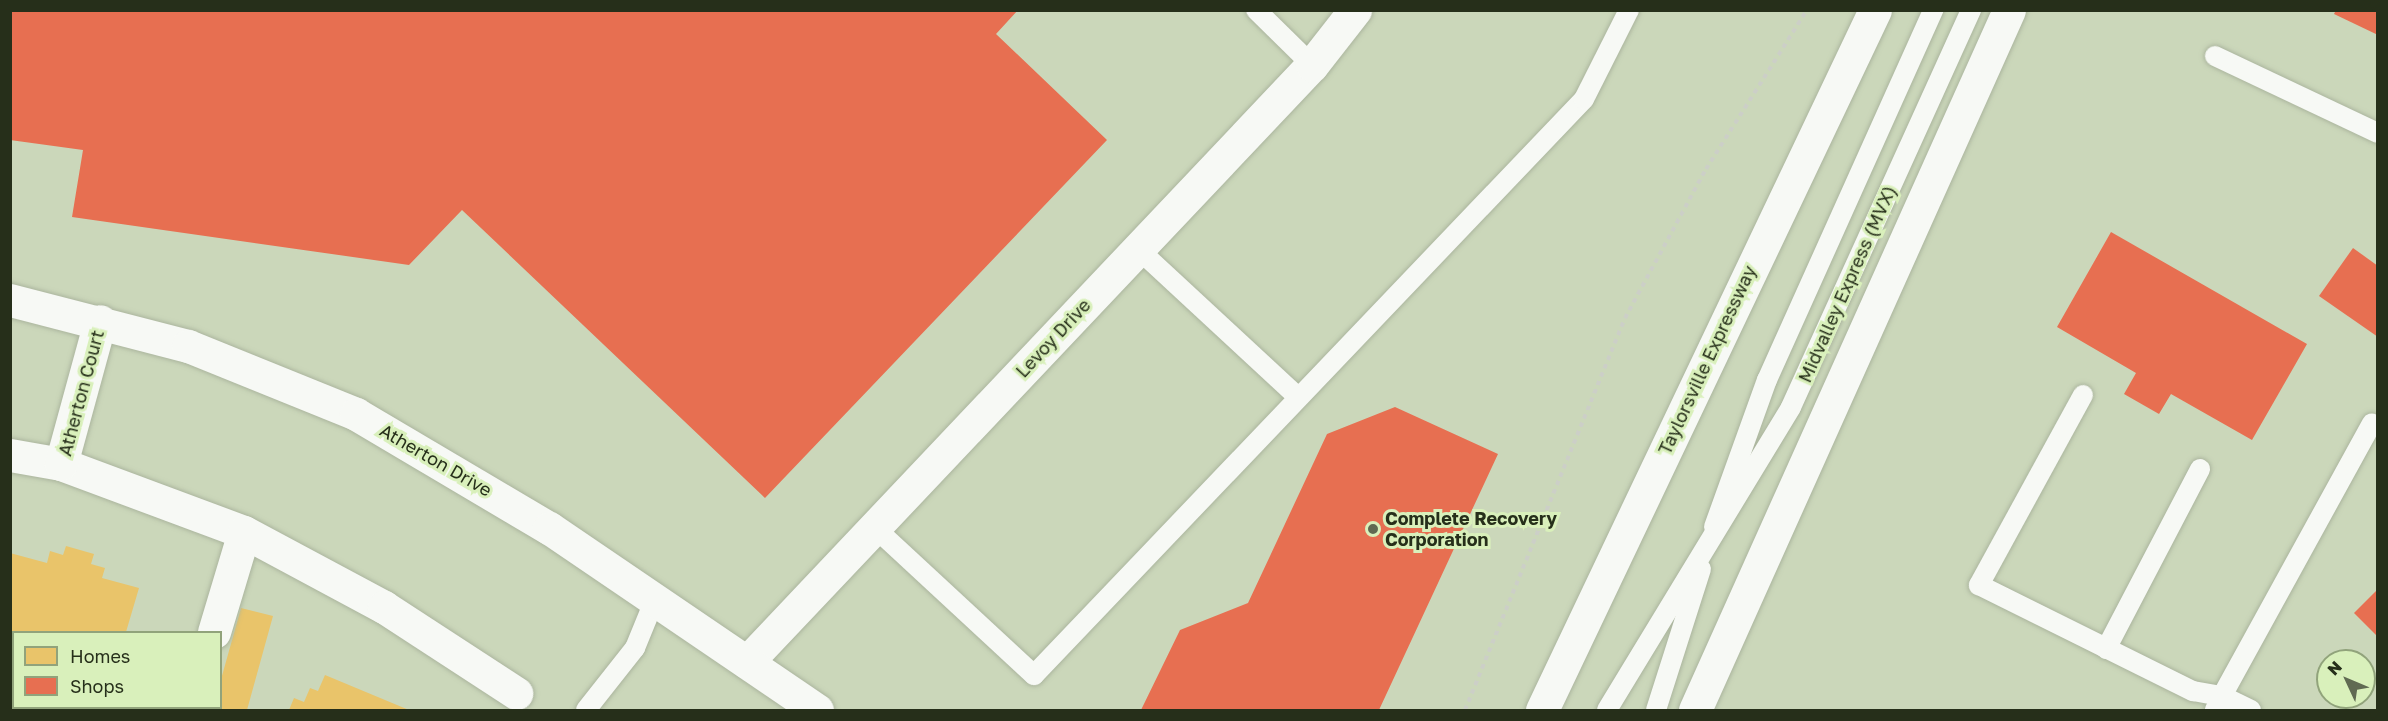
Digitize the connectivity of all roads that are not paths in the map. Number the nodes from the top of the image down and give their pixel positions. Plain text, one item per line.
1 (1256, 10) edge
2 (1354, 10) edge
3 (1629, 10) edge
4 (1875, 10) edge
5 (1933, 10) edge
6 (1971, 10) edge
7 (2009, 10) edge
8 (2216, 56) dead end
9 (1312, 65) junction
10 (2378, 133) edge
11 (1138, 249) junction
12 (10, 300) edge
13 (100, 321) junction
14 (2084, 395) dead end
15 (1298, 397) junction
16 (2372, 423) dead end
17 (10, 455) edge
18 (61, 464) junction
19 (2200, 469) dead end
20 (874, 527) junction
21 (244, 532) junction
22 (1707, 548) junction
23 (655, 599) junction
24 (215, 631) edge
25 (2106, 649) junction
26 (747, 663) junction
27 (516, 693) dead end
28 (2219, 703) edge
29 (586, 711) edge
30 (817, 711) edge
31 (1542, 711) edge
32 (1607, 711) edge
33 (1656, 711) edge
34 (1695, 711) edge
35 (2251, 711) edge

1 - 9 lane
2 - 9 street, Levoy Drive
3 - 15 lane
4 - 31 street, Taylorsville Expressway
5 - 22 lane, Midvalley Express (MVX)
6 - 22 lane, Midvalley Express (MVX)
7 - 34 street
8 - 10 lane
9 - 11 street, Levoy Drive
11 - 15 lane
11 - 20 street, Levoy Drive
12 - 13 street, Atherton Drive
13 - 18 street, Atherton Court
13 - 23 street, Atherton Drive
14 - 25 lane
15 - 20 lane
16 - 28 lane
17 - 18 street
18 - 21 street
19 - 25 lane
20 - 26 street, Levoy Drive
21 - 24 street
21 - 27 street
22 - 32 lane, Midvalley Express (MVX)
22 - 33 lane, Midvalley Express (MVX)
23 - 26 street, Atherton Drive
23 - 29 lane
25 - 28 lane
26 - 30 street, Atherton Drive
28 - 35 lane

